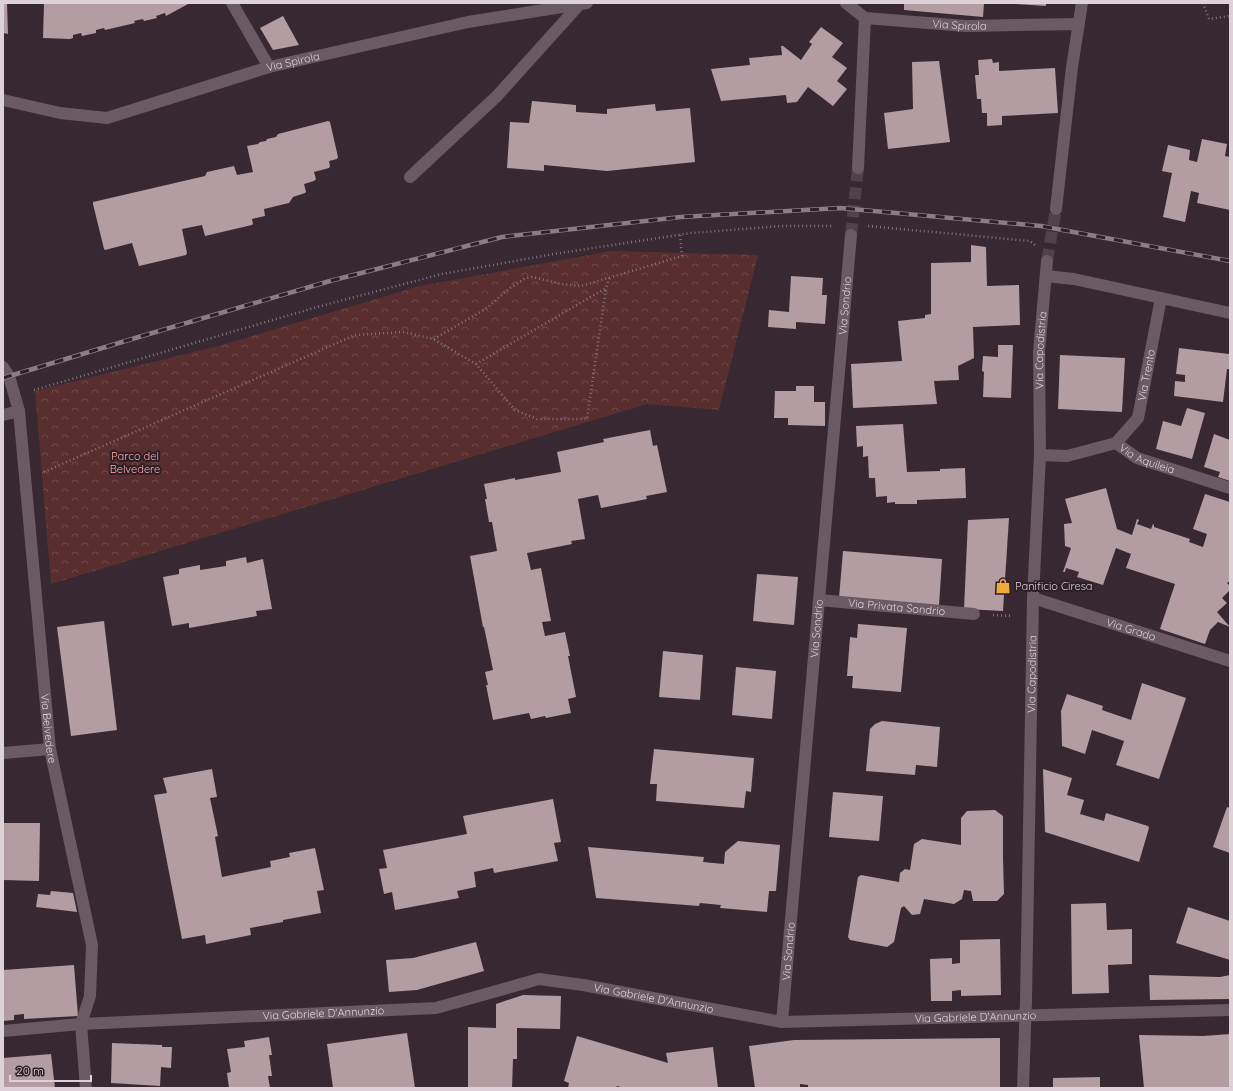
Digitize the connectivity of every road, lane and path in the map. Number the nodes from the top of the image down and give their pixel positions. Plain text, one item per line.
1 (232, 3) edge
2 (846, 3) edge
3 (1082, 3) edge
4 (1203, 3) edge
5 (583, 4) edge
6 (1230, 16) edge
7 (865, 18) junction
8 (1079, 24) junction
9 (269, 67) junction
10 (3, 100) edge
11 (858, 168) tunnel mouth
12 (410, 177) dead end
13 (1056, 208) tunnel mouth
14 (836, 226) dead end
15 (866, 226) dead end
16 (680, 235) junction
17 (851, 235) tunnel mouth
18 (1037, 247) dead end
19 (1047, 261) tunnel mouth
20 (1046, 276) junction
21 (610, 277) junction
22 (606, 288) junction
23 (1161, 298) junction
24 (1230, 313) edge
25 (433, 339) junction
26 (476, 364) junction
27 (3, 367) edge
28 (19, 411) junction
29 (3, 415) edge
30 (1116, 443) junction
31 (1040, 455) junction
32 (25, 478) junction
33 (1230, 488) edge
34 (1033, 598) junction
35 (819, 600) junction
36 (974, 614) joint
37 (1033, 618) junction
38 (1230, 661) edge
39 (50, 749) junction
40 (3, 753) edge
41 (1230, 1010) edge
42 (1026, 1015) junction
43 (782, 1022) junction
44 (81, 1024) junction
45 (3, 1031) edge
46 (86, 1088) edge
47 (1023, 1088) edge

1 - 9 street
2 - 7 street
3 - 8 street
4 - 6 path
5 - 9 street, Via Spirola
5 - 12 street
7 - 8 street, Via Spirola
7 - 11 street
8 - 13 street
9 - 10 street, Via Spirola
14 - 16 path
15 - 18 path
16 - 21 path
16 - 28 path
17 - 35 street, Via Sondrio
19 - 20 street, Via Capodistria
20 - 23 street
20 - 31 street, Via Capodistria
21 - 22 path
21 - 25 path
22 - 26 path
22 - 26 path
23 - 24 street
23 - 30 street, Via Trento
25 - 26 path
25 - 32 path
27 - 28 street, Via Belvedere
28 - 29 street
28 - 32 street, Via Belvedere
30 - 31 street, Via Aquileia
30 - 33 street, Via Aquileia
31 - 34 street, Via Capodistria
32 - 39 street, Via Belvedere
34 - 37 street, Via Capodistria
34 - 38 street, Via Grado
35 - 36 street, Via Privata Sondrio
35 - 43 street, Via Sondrio
36 - 37 path
37 - 42 street, Via Capodistria
39 - 40 street
39 - 44 street, Via Belvedere
41 - 42 street, Via Gabriele D'Annunzio
42 - 43 street, Via Gabriele D'Annunzio
42 - 47 street, Via Capodistria
43 - 44 street, Via Gabriele D'Annunzio
44 - 45 street, Via Gabriele D'Annunzio
44 - 46 street, Via Belvedere

